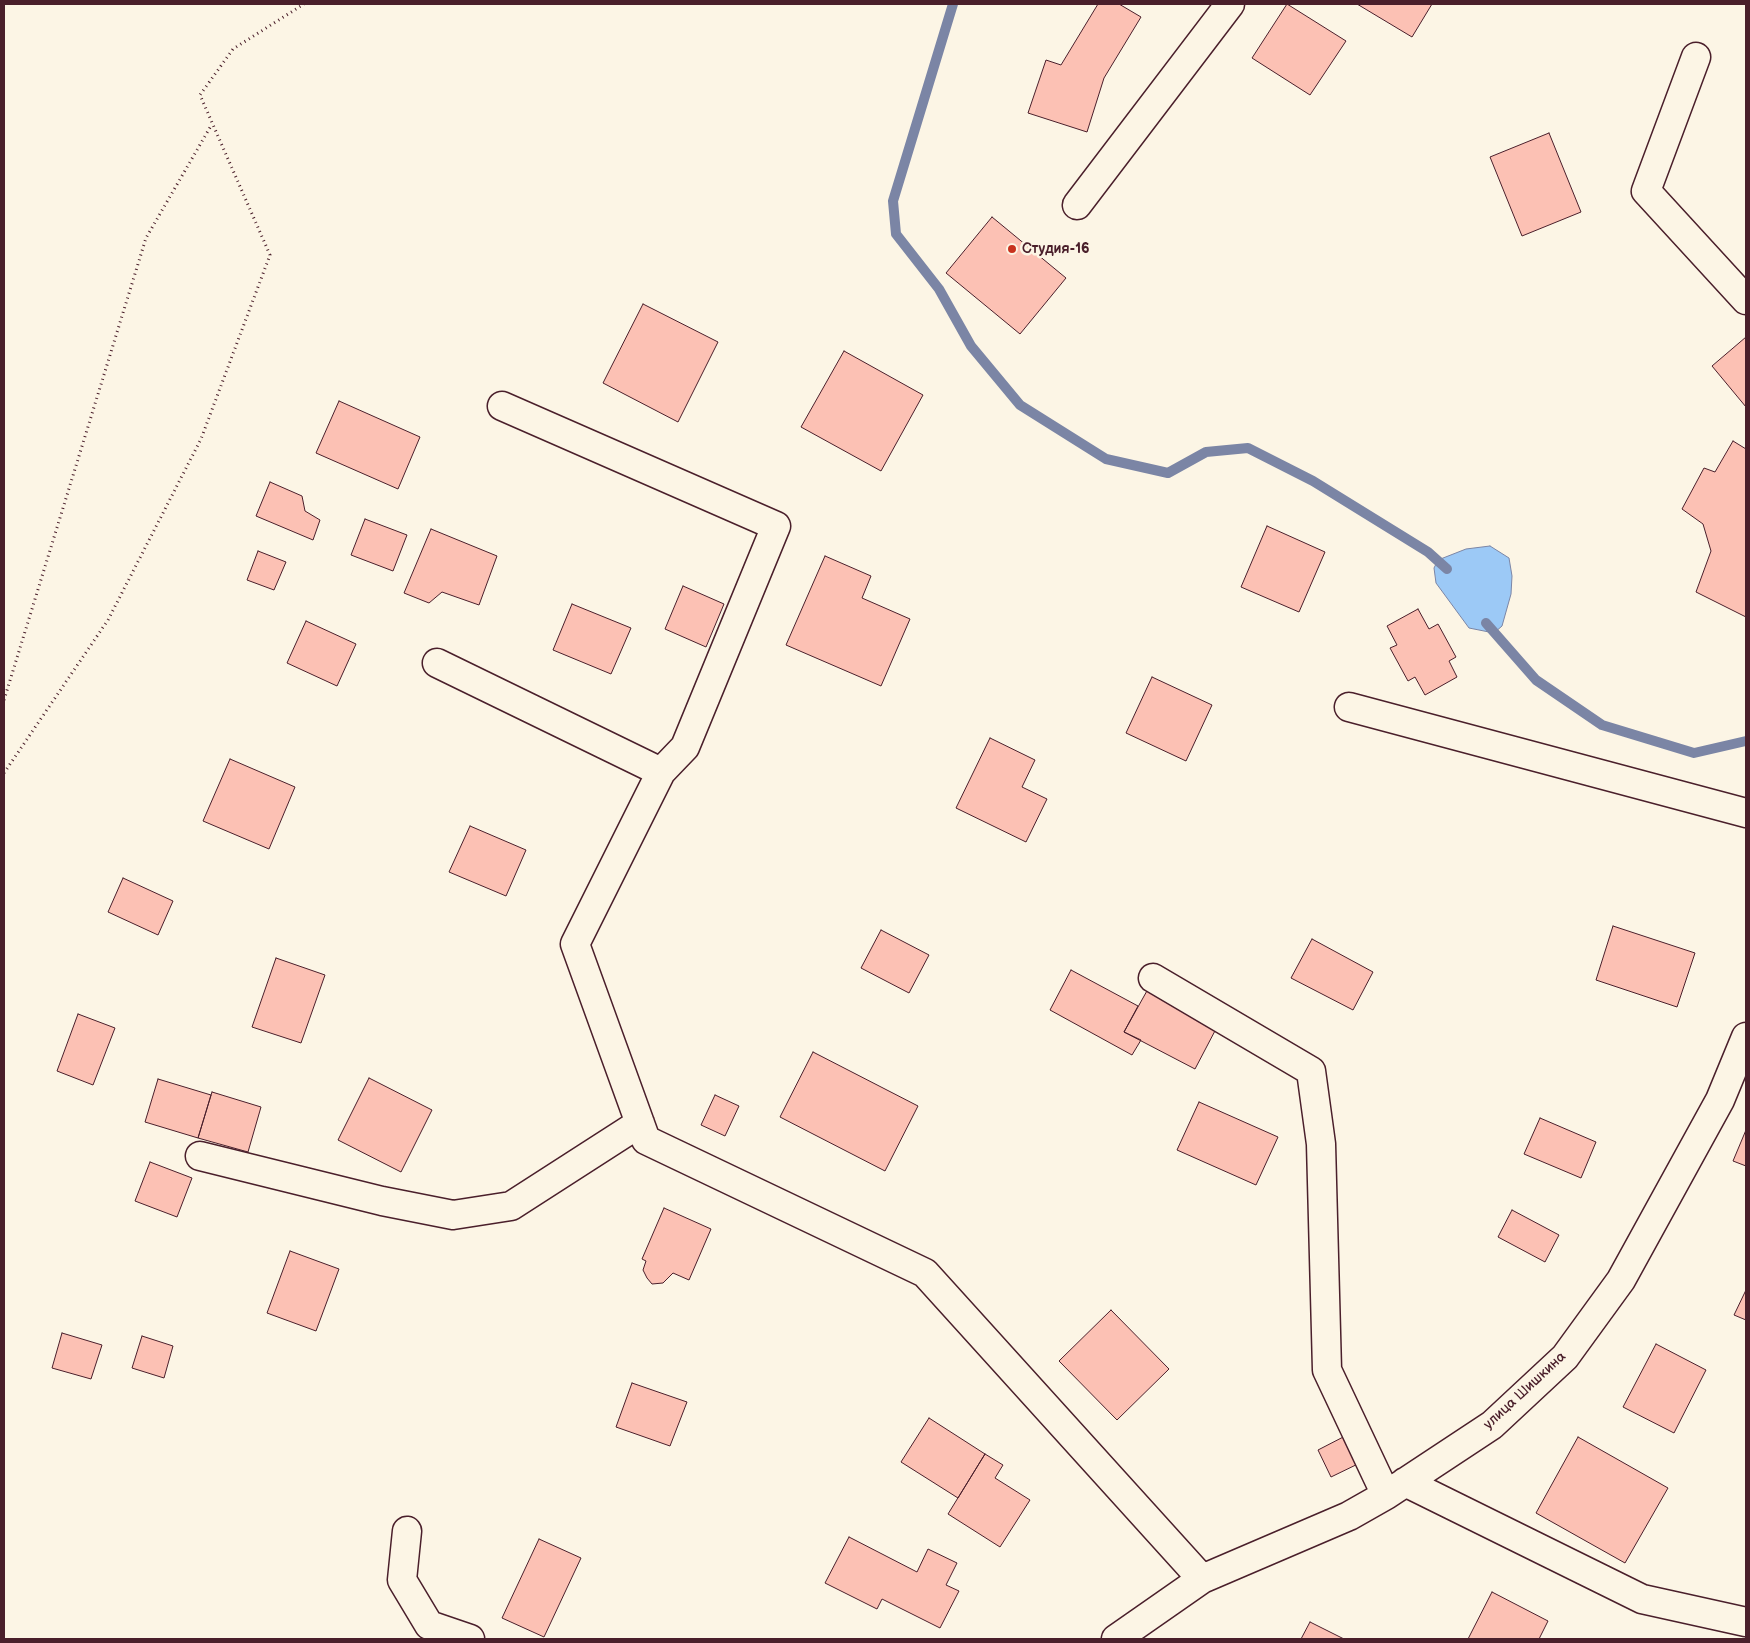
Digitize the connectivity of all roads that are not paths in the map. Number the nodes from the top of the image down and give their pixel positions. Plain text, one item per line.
1 (1230, 4) edge
2 (1696, 57) dead end
3 (1077, 205) dead end
4 (1746, 300) edge
5 (502, 406) dead end
6 (437, 663) dead end
7 (1350, 707) dead end
8 (661, 772) junction
9 (1746, 813) edge
10 (1153, 978) dead end
11 (1746, 1037) edge
12 (640, 1123) junction
13 (200, 1156) dead end
14 (1396, 1488) junction
15 (407, 1530) dead end
16 (1202, 1579) junction
17 (1746, 1622) edge
18 (470, 1639) edge
19 (1116, 1639) edge

1 - 3 street
2 - 4 street
5 - 8 street
6 - 8 street
7 - 9 street
8 - 12 street
10 - 14 street
11 - 14 street, улица Шишкина
12 - 13 street
12 - 16 street
14 - 16 street, улица Шишкина
14 - 17 street
15 - 18 street
16 - 19 street, улица Шишкина

